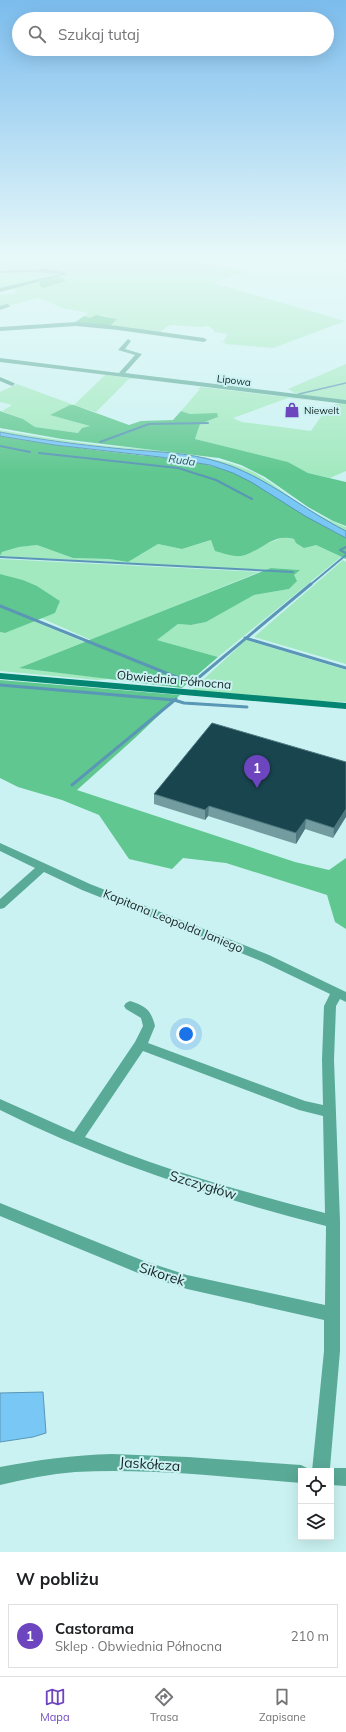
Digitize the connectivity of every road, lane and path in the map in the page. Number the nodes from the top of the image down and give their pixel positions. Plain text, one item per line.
1 (143, 331) edge
2 (204, 340) dead end
3 (128, 341) dead end
4 (0, 360) edge
5 (120, 375) junction
6 (0, 379) edge
7 (12, 384) dead end
8 (346, 402) edge
9 (0, 676) edge
10 (346, 706) edge
11 (0, 847) edge
12 (42, 867) junction
13 (0, 905) edge
14 (342, 994) edge
15 (130, 1006) dead end
16 (140, 1045) junction
17 (0, 1104) edge
18 (329, 1112) junction
19 (76, 1140) junction
20 (0, 1209) edge
21 (333, 1221) junction
22 (332, 1314) junction
23 (321, 1468) edge
24 (298, 1474) edge
25 (0, 1476) edge
26 (334, 1476) edge
27 (346, 1477) edge

1 - 2 street
3 - 5 street
4 - 5 street, Lipowa
5 - 8 street, Lipowa
6 - 7 street
9 - 10 main road, Obwiednia Północna
11 - 12 street, Kapitana Leopolda Janiego
12 - 13 street
12 - 14 street, Kapitana Leopolda Janiego
14 - 18 street
15 - 16 street
16 - 18 street
16 - 19 street
17 - 19 street, Szczygłów
18 - 21 street
19 - 21 street, Szczygłów
20 - 22 street, Sikorek
21 - 22 street
22 - 23 street
24 - 25 street, Jaskółcza
26 - 27 street

